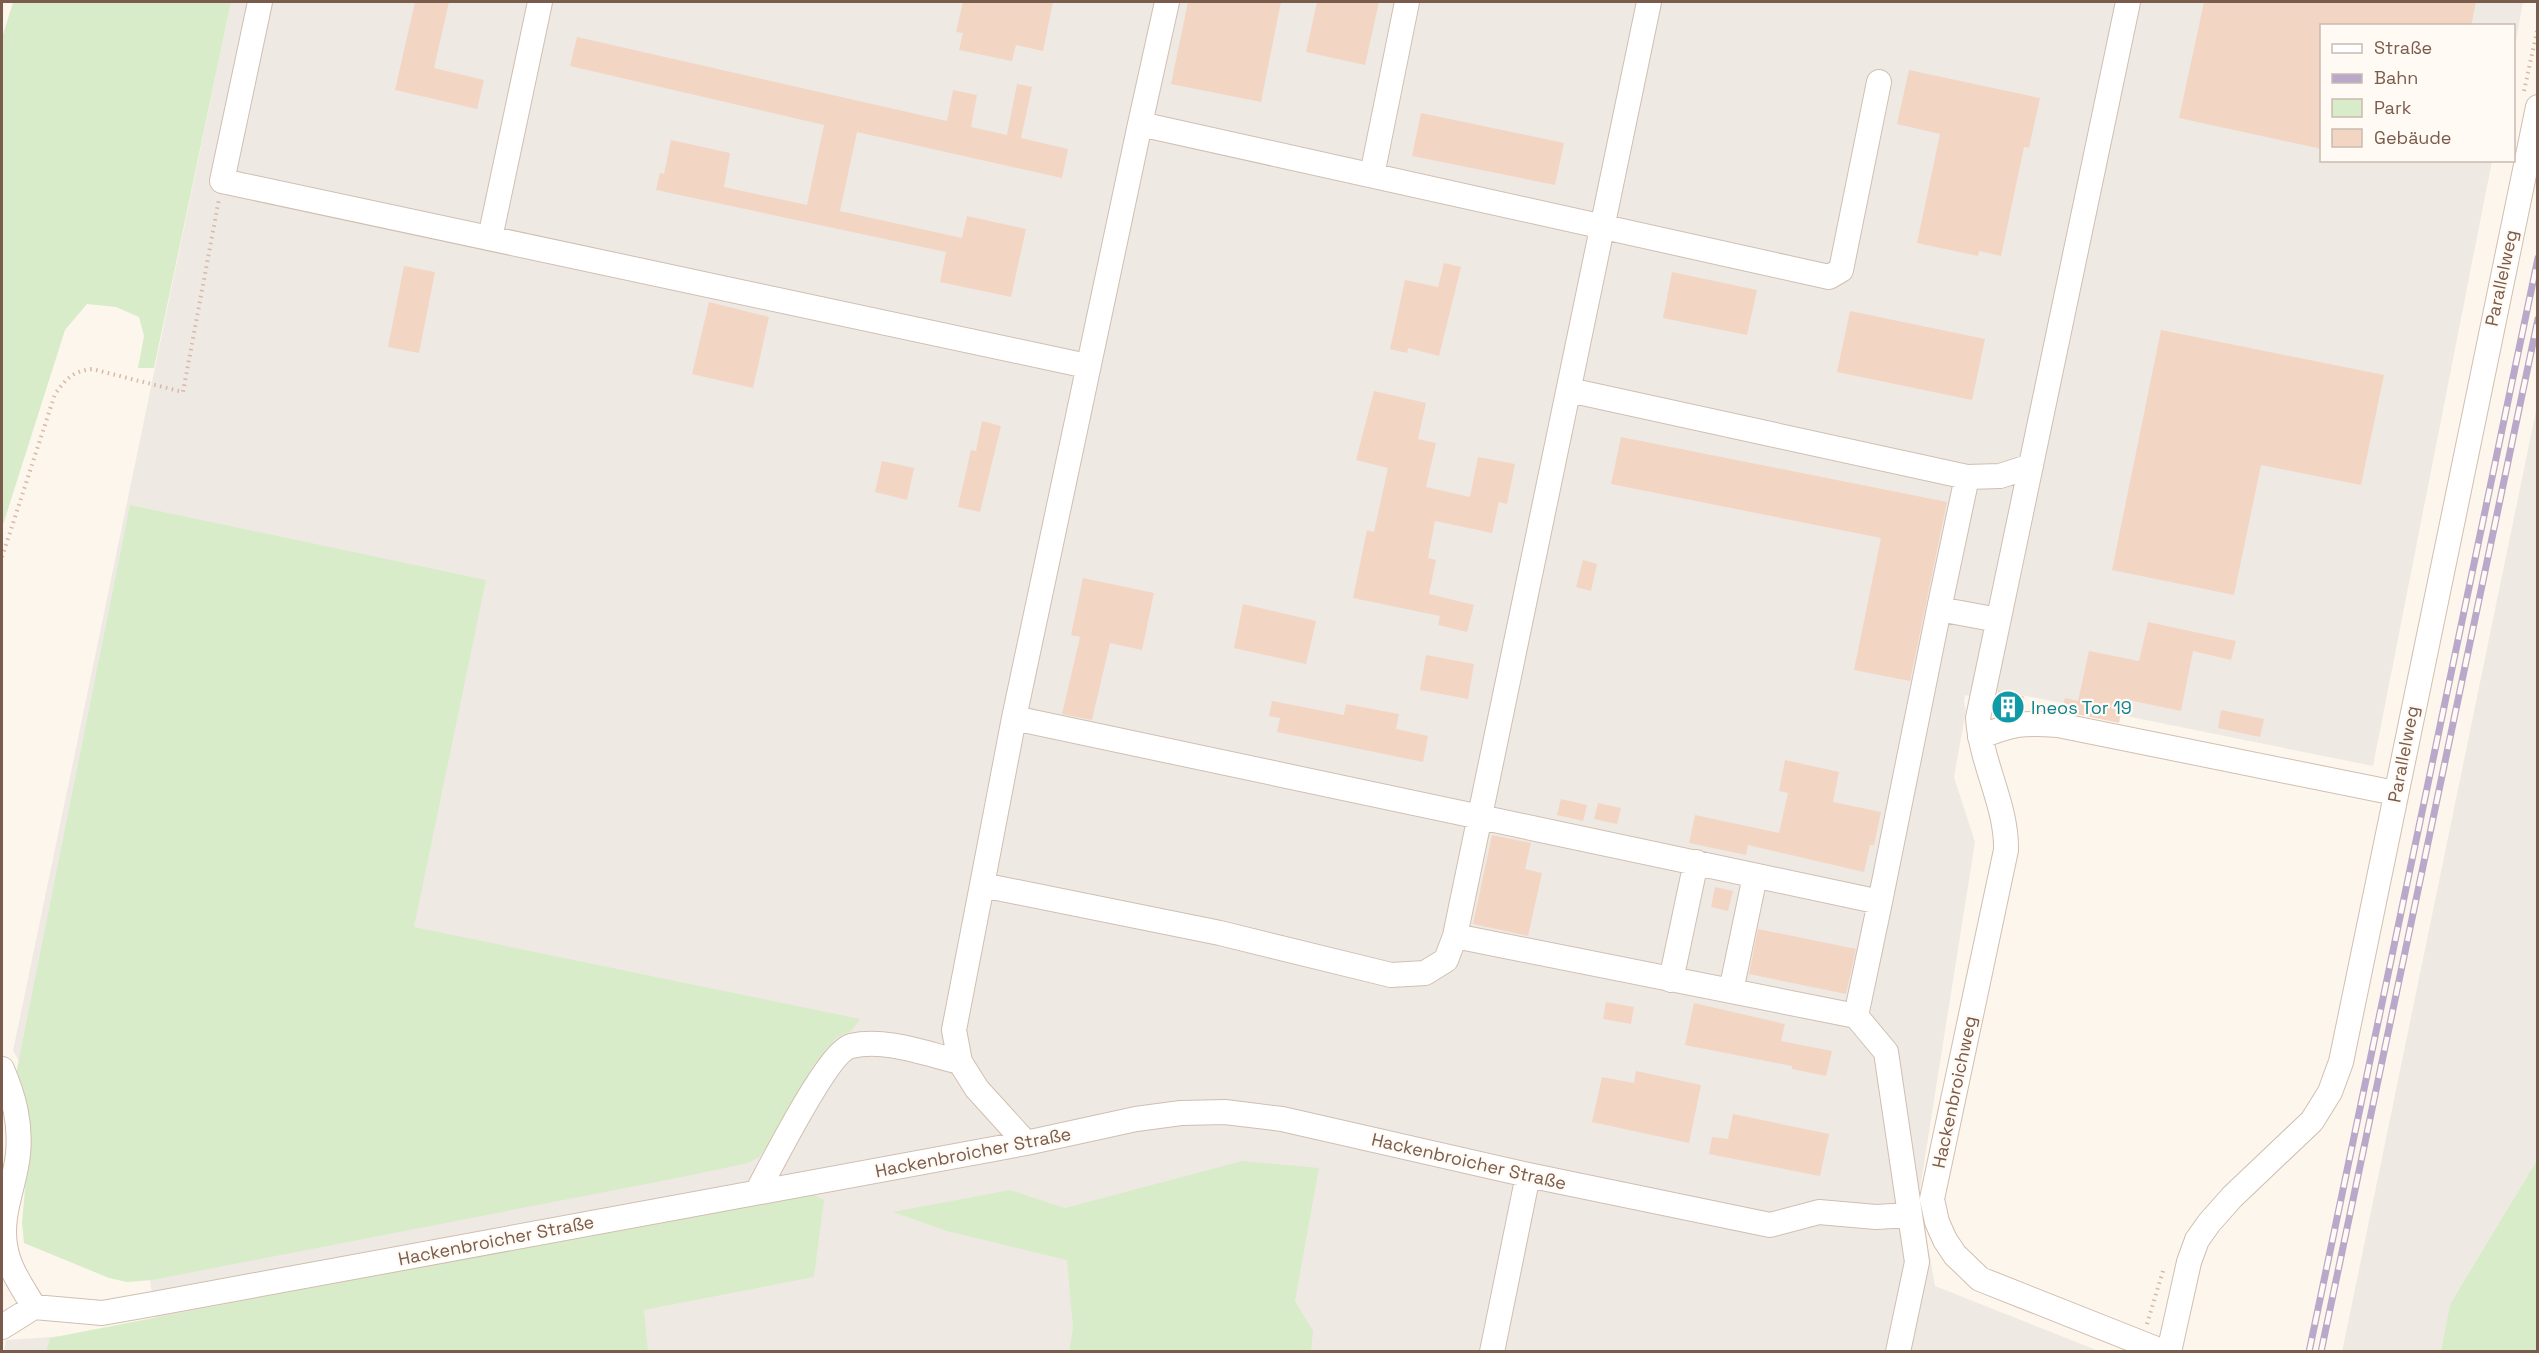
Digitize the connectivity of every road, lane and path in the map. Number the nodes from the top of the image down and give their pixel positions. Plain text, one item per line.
1 (260, 2) edge
2 (540, 2) edge
3 (1167, 2) edge
4 (1407, 2) edge
5 (1649, 2) edge
6 (2128, 2) edge
7 (2538, 27) edge
8 (1880, 82) dead end
9 (2530, 101) edge
10 (1140, 124) junction
11 (1371, 175) junction
12 (222, 181) junction
13 (1602, 227) junction
14 (490, 238) junction
15 (1087, 366) junction
16 (1569, 390) junction
17 (2031, 466) junction
18 (1966, 477) junction
19 (2, 557) edge
20 (1939, 609) junction
21 (1998, 620) junction
22 (1014, 718) junction
23 (1980, 737) junction
24 (2395, 793) junction
25 (1480, 816) junction
26 (1696, 862) junction
27 (1755, 876) junction
28 (982, 885) junction
29 (1880, 902) junction
30 (1455, 936) junction
31 (1671, 980) junction
32 (1731, 991) junction
33 (1856, 1016) junction
34 (960, 1062) junction
35 (2, 1069) edge
36 (1026, 1143) junction
37 (1528, 1175) junction
38 (757, 1192) junction
39 (1910, 1215) junction
40 (34, 1307) junction
41 (2, 1327) edge
42 (1492, 1352) edge
43 (1898, 1352) edge
44 (2164, 1352) edge
45 (2169, 1352) edge

1 - 12 street
2 - 14 street
3 - 10 street
4 - 11 street
5 - 13 street
6 - 17 street, Hackenbroichweg
7 - 9 path
8 - 13 street
9 - 24 street, Parallelweg
10 - 11 street
10 - 15 street
11 - 13 street
12 - 14 street
12 - 19 path
13 - 16 street
14 - 15 street
15 - 22 street
16 - 18 street
16 - 25 street
17 - 18 street
17 - 21 street, Hackenbroichweg
18 - 20 street
20 - 21 street
20 - 29 street
21 - 23 street, Hackenbroichweg
22 - 25 street
22 - 28 street
23 - 24 street
23 - 44 street, Hackenbroichweg
24 - 45 street, Parallelweg
25 - 26 street
25 - 30 street
26 - 27 street
26 - 31 street
27 - 29 street
27 - 32 street
28 - 30 street
28 - 34 street
29 - 33 street
30 - 31 street
31 - 32 street
32 - 33 street
33 - 39 street
34 - 36 street
34 - 38 street
35 - 40 street
36 - 37 street, Hackenbroicher Straße
36 - 38 street, Hackenbroicher Straße
37 - 39 street, Hackenbroicher Straße
37 - 42 street
38 - 40 street, Hackenbroicher Straße
39 - 43 street
40 - 41 street

